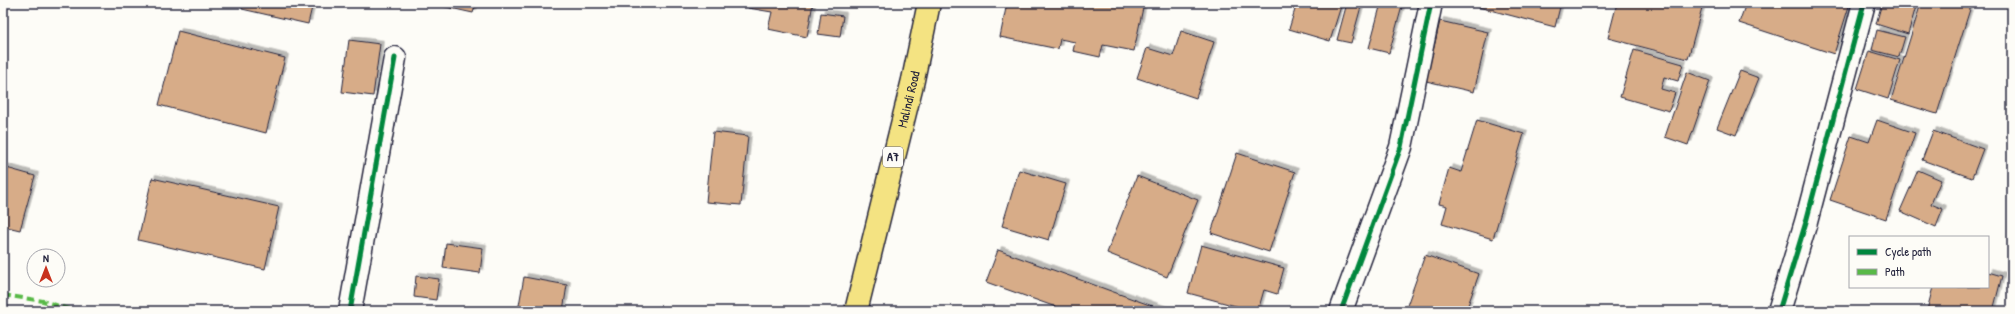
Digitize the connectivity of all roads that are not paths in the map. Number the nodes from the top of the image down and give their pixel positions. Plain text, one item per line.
1 (929, 3) edge
2 (1431, 3) edge
3 (1864, 3) edge
4 (395, 58) dead end
5 (350, 311) edge
6 (856, 311) edge
7 (1341, 311) edge
8 (1779, 311) edge

1 - 6 highway, Malindi Road / A7
2 - 7 street
3 - 8 street
4 - 5 street

